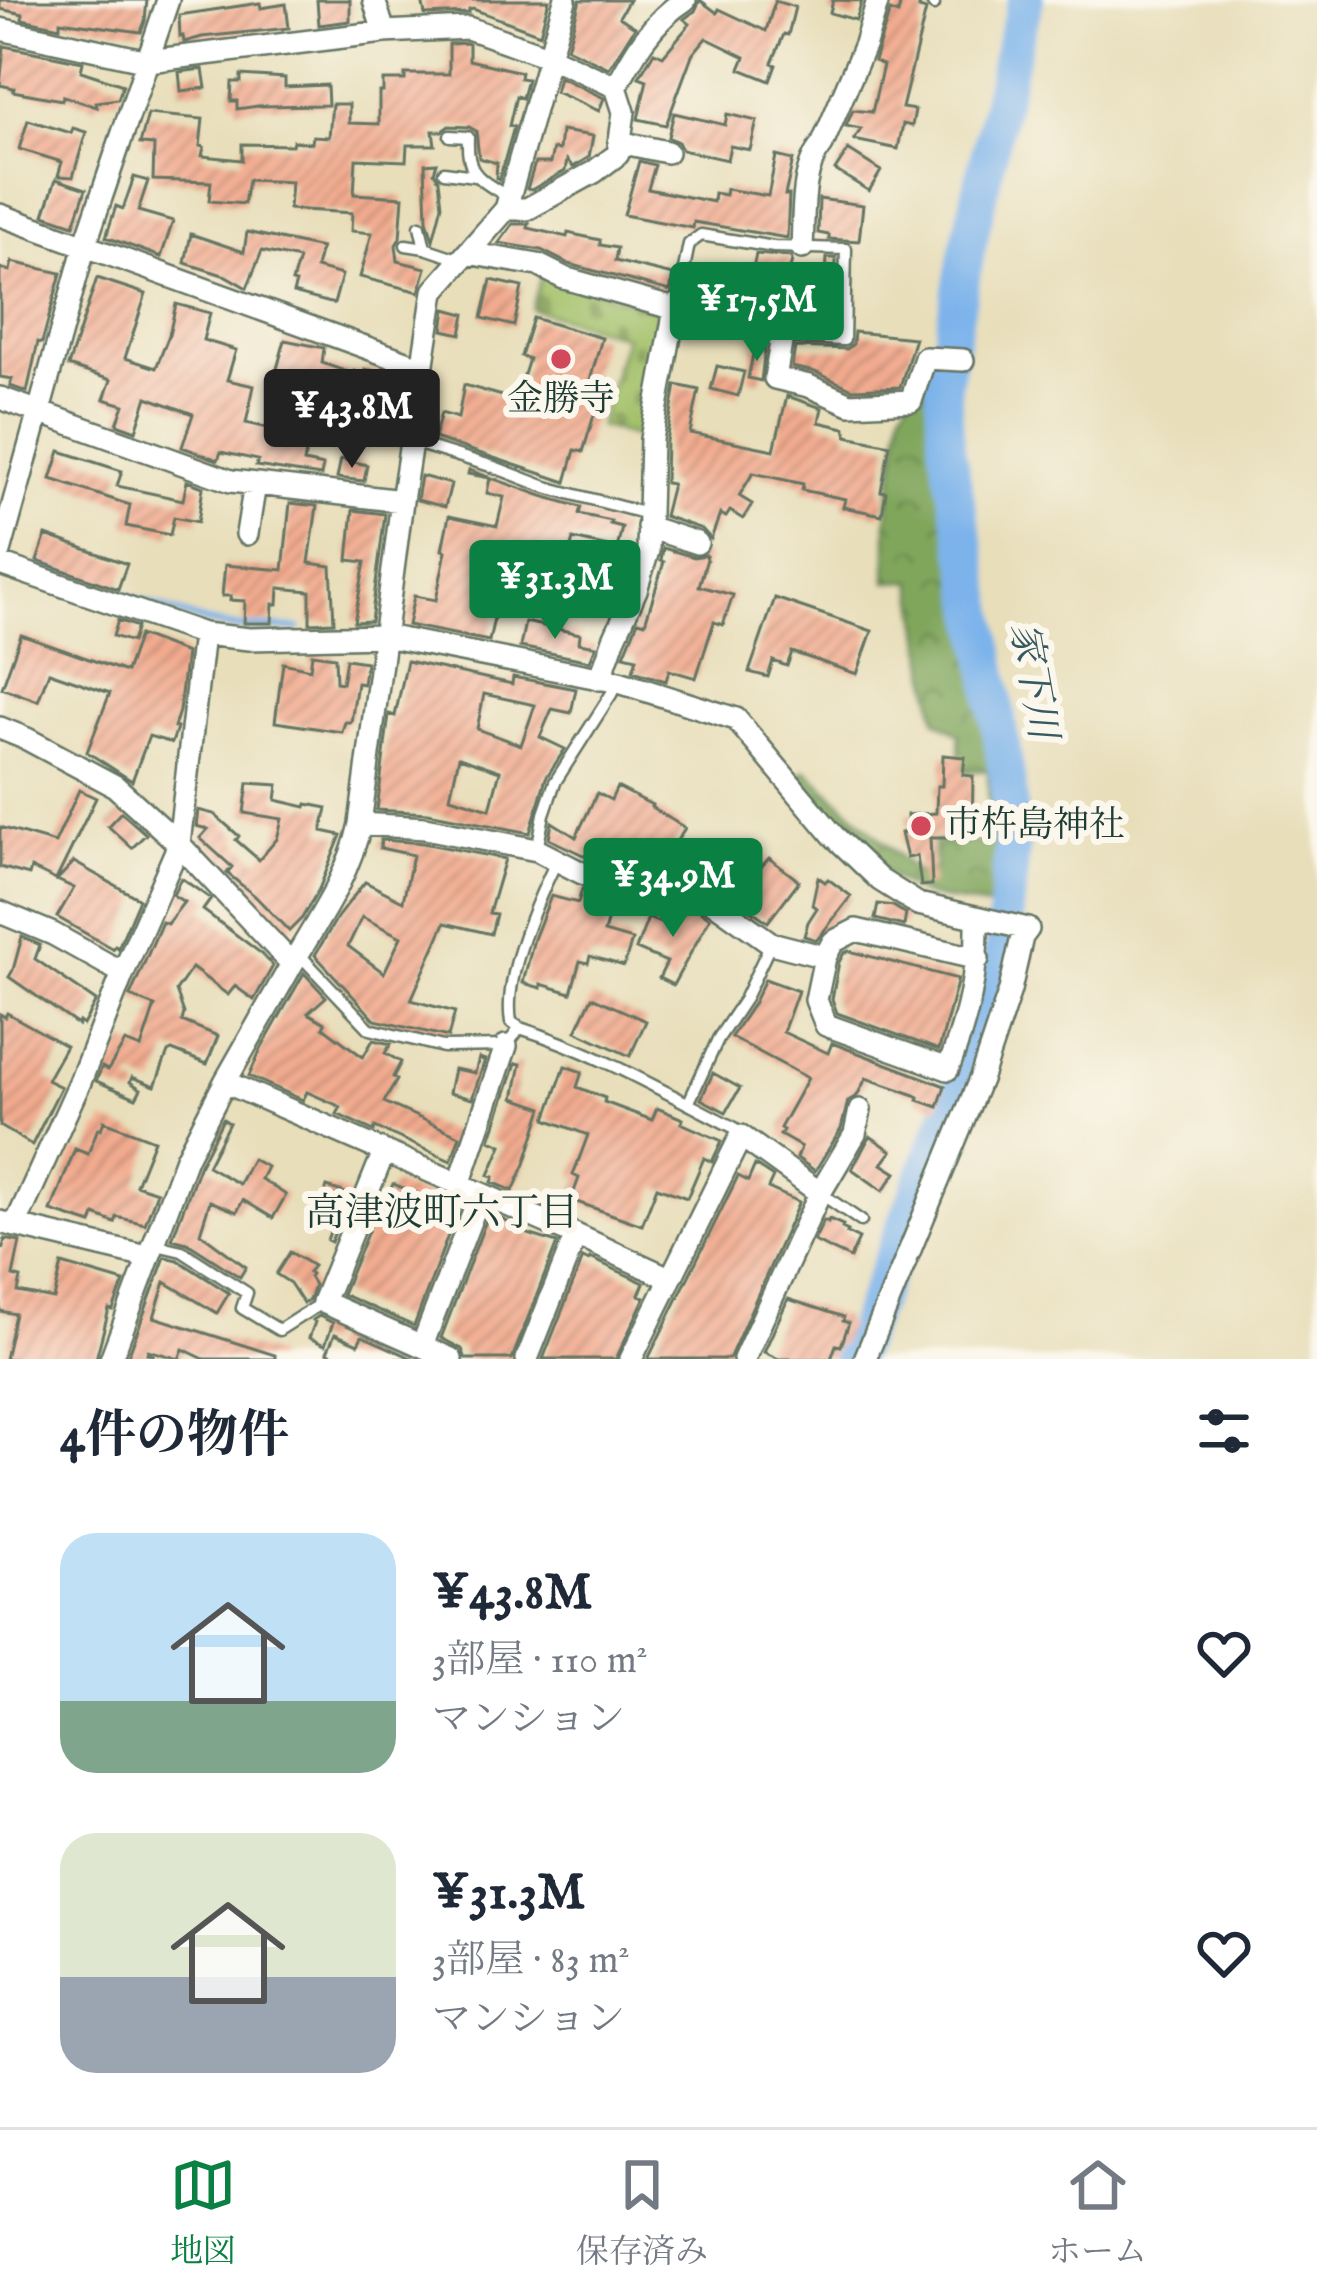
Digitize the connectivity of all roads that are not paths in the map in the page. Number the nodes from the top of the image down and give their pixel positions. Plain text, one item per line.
1 (168, 0) edge
2 (374, 0) edge
3 (566, 0) edge
4 (685, 0) edge
5 (878, 0) edge
6 (0, 31) edge
7 (384, 32) junction
8 (550, 57) junction
9 (148, 61) junction
10 (616, 87) junction
11 (450, 136) dead end
12 (620, 142) junction
13 (667, 152) dead end
14 (444, 172) dead end
15 (476, 176) junction
16 (507, 204) junction
17 (0, 215) edge
18 (420, 226) dead end
19 (85, 244) junction
20 (406, 245) dead end
21 (425, 248) junction
22 (802, 248) junction
23 (464, 256) junction
24 (676, 307) junction
25 (782, 337) junction
26 (963, 360) dead end
27 (423, 368) junction
28 (0, 398) edge
29 (39, 411) junction
30 (412, 442) junction
31 (255, 484) junction
32 (402, 501) junction
33 (648, 521) junction
34 (247, 534) dead end
35 (697, 543) dead end
36 (0, 552) edge
37 (0, 564) edge
38 (203, 634) junction
39 (386, 636) junction
40 (610, 681) junction
41 (0, 728) edge
42 (360, 824) junction
43 (179, 844) junction
44 (547, 855) junction
45 (0, 912) edge
46 (978, 918) junction
47 (771, 943) junction
48 (825, 957) junction
49 (295, 958) junction
50 (978, 959) junction
51 (123, 973) junction
52 (513, 1037) junction
53 (225, 1082) junction
54 (688, 1104) junction
55 (860, 1111) dead end
56 (741, 1136) junction
57 (384, 1152) junction
58 (459, 1185) junction
59 (820, 1193) junction
60 (481, 1195) junction
61 (861, 1221) dead end
62 (8, 1224) edge
63 (576, 1235) junction
64 (150, 1250) junction
65 (669, 1278) junction
66 (323, 1302) junction
67 (422, 1346) junction
68 (640, 1356) edge
69 (111, 1359) edge
70 (451, 1359) edge
71 (526, 1359) edge
72 (744, 1359) edge
73 (865, 1359) edge

1 - 9 street
2 - 7 street
3 - 8 street
4 - 10 street
5 - 22 street
6 - 9 street
7 - 8 street
7 - 9 street
8 - 10 street
8 - 16 street
9 - 19 street
10 - 12 street
11 - 15 lane
12 - 13 street
12 - 16 street
14 - 15 lane
15 - 16 lane
16 - 23 street
17 - 19 street
18 - 21 lane
19 - 27 street
19 - 29 street
20 - 21 lane
21 - 23 lane
22 - 24 lane
22 - 25 lane
23 - 24 street
23 - 27 street
24 - 25 street
24 - 33 street
25 - 26 street
27 - 30 street
28 - 29 street
29 - 31 street
29 - 36 street
30 - 32 street
30 - 33 lane
31 - 32 street
31 - 34 street
32 - 39 street
33 - 35 street
33 - 40 street
37 - 38 street
38 - 39 street
38 - 43 street
39 - 40 street
39 - 42 street
40 - 44 lane
40 - 46 street
41 - 43 street
42 - 44 street
42 - 49 street
43 - 49 street
43 - 51 street
44 - 47 street
44 - 52 lane
45 - 51 street
46 - 50 street
46 - 73 street
47 - 48 street
47 - 54 lane
48 - 50 street
48 - 50 street
49 - 52 lane
49 - 53 street
51 - 62 street
52 - 54 lane
52 - 58 street
53 - 57 street
53 - 64 street
54 - 56 lane
55 - 59 street
56 - 59 street
56 - 65 street
57 - 58 street
57 - 66 street
58 - 60 street
59 - 61 lane
59 - 72 street
60 - 63 street
60 - 67 street
62 - 64 street
63 - 65 street
63 - 71 street
64 - 66 lane
64 - 69 street
65 - 68 street
66 - 67 street
67 - 70 street

